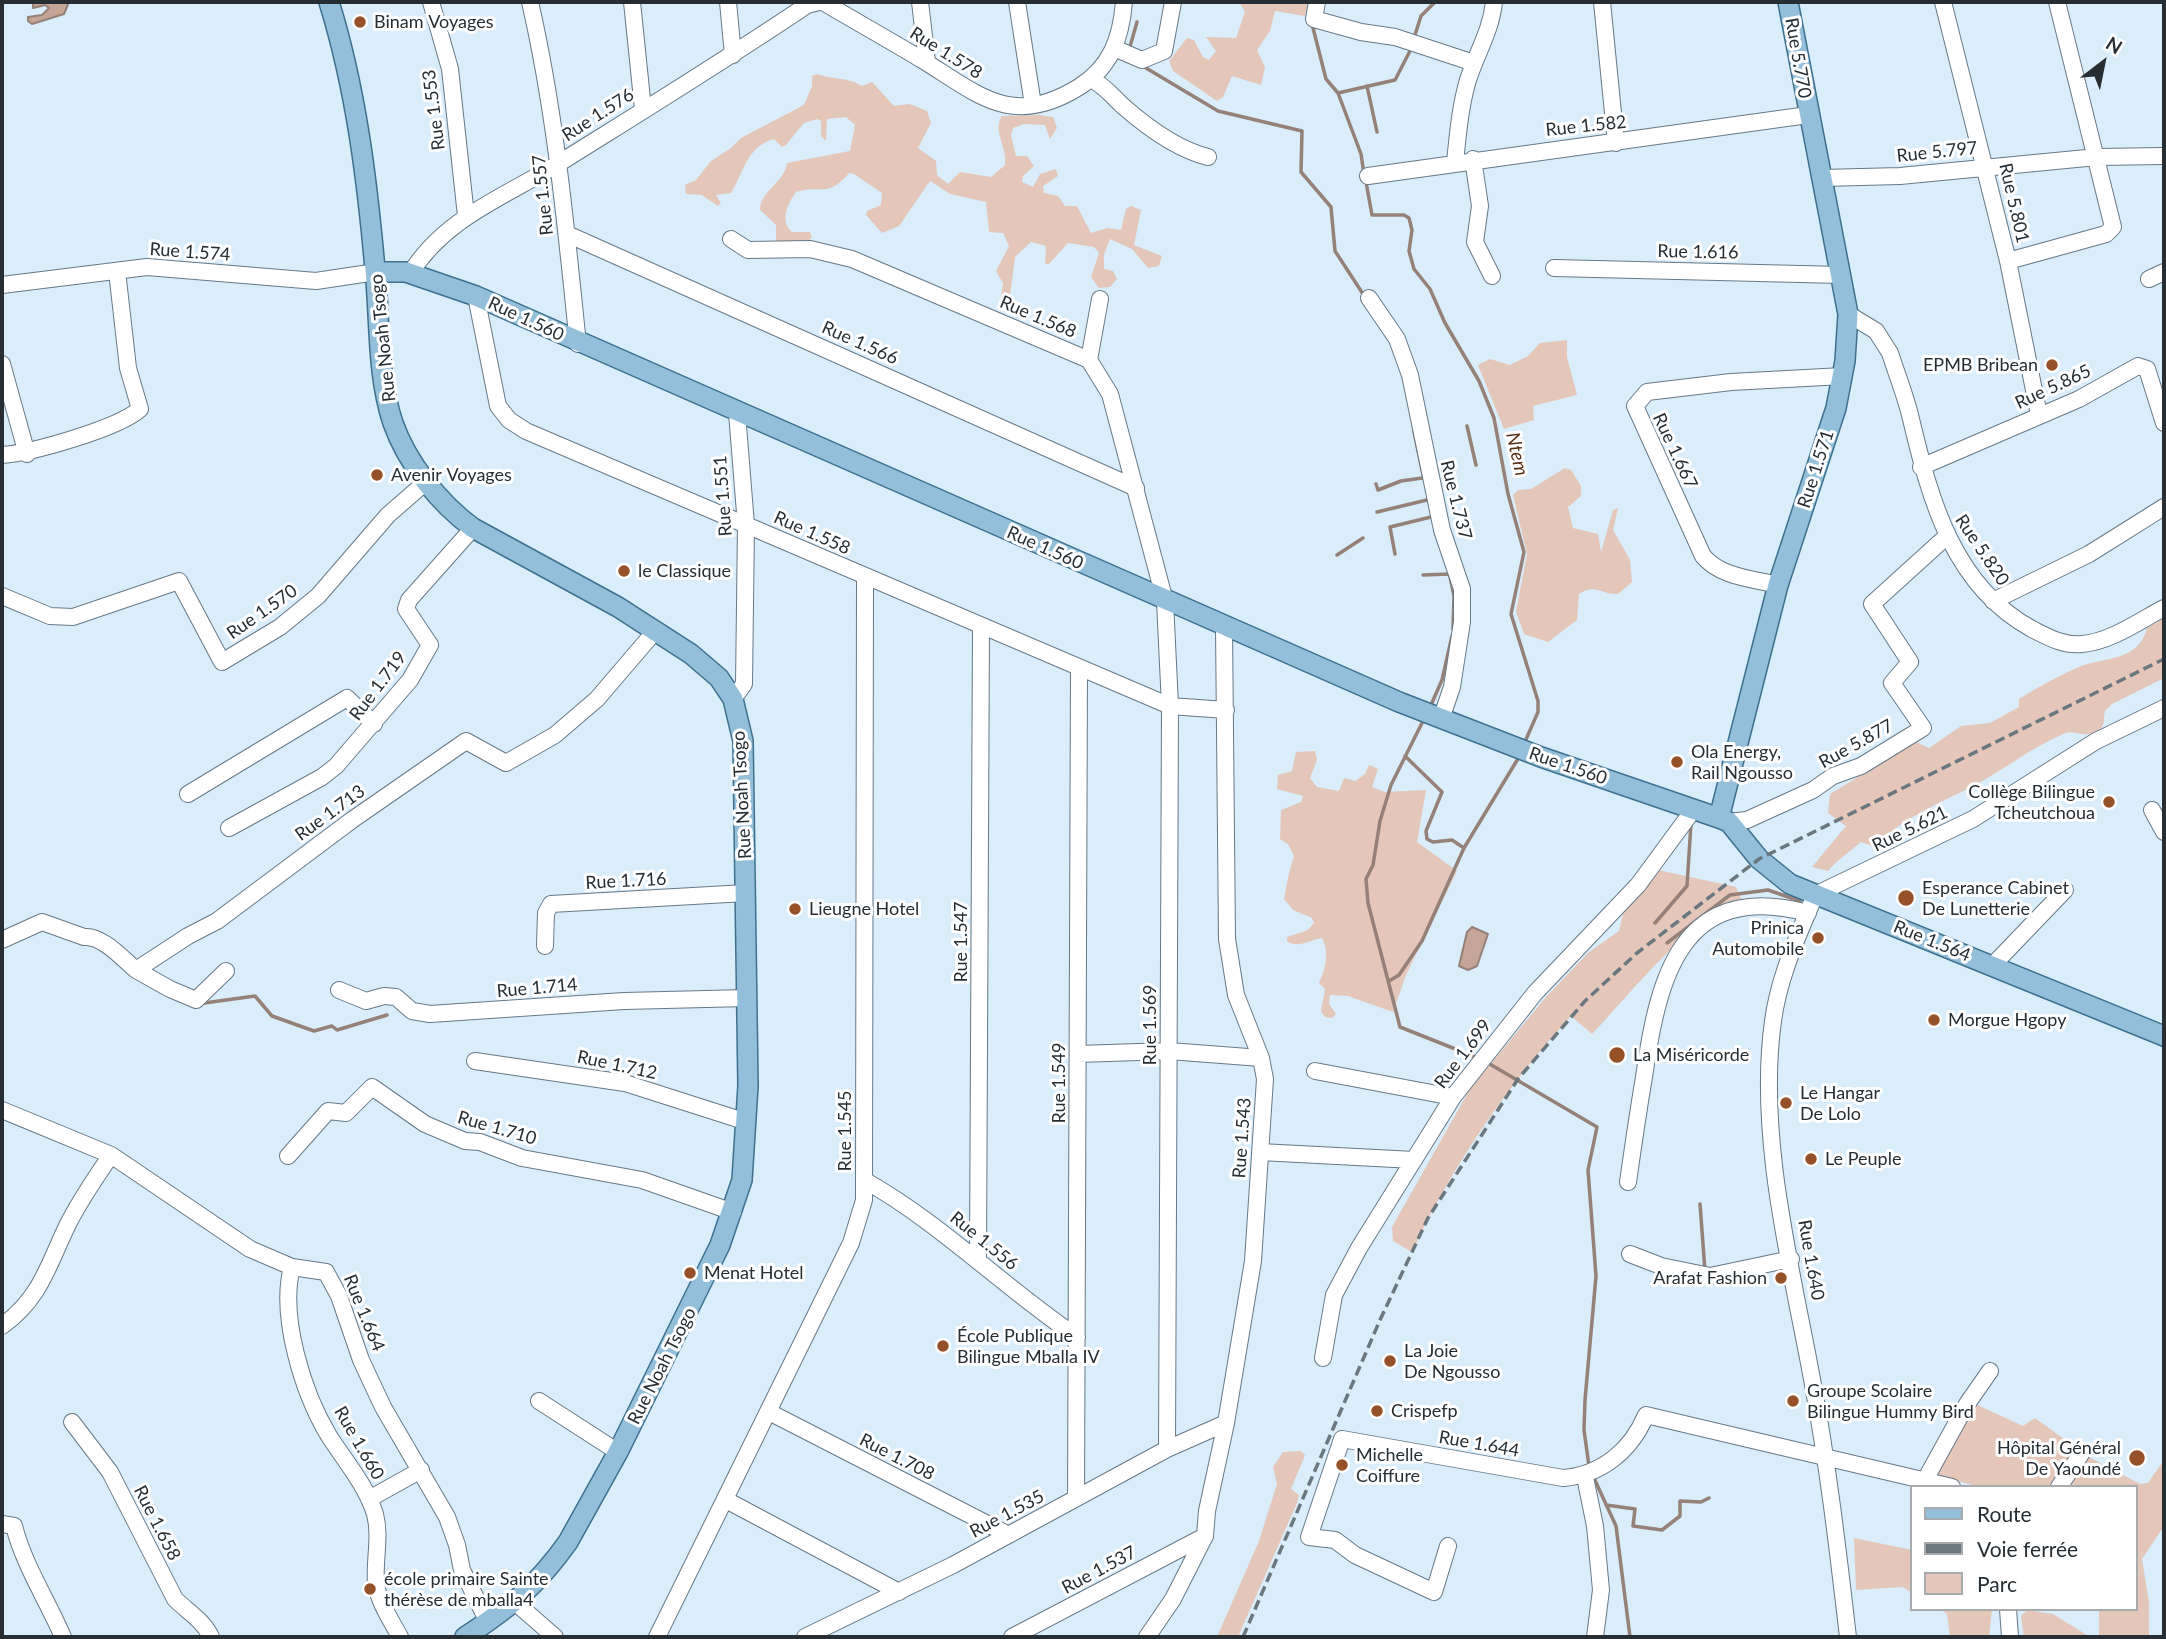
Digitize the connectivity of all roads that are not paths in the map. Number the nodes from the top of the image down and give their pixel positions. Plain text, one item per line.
1 (329, 2) edge
2 (431, 2) edge
3 (530, 2) edge
4 (632, 2) edge
5 (728, 2) edge
6 (821, 2) edge
7 (920, 2) edge
8 (1017, 2) edge
9 (1124, 2) edge
10 (1173, 2) edge
11 (1317, 2) edge
12 (1494, 2) edge
13 (1602, 2) edge
14 (1788, 2) edge
15 (1944, 2) edge
16 (2057, 2) edge
17 (1114, 48) junction
18 (733, 55) junction
19 (927, 62) junction
20 (1474, 63) junction
21 (1091, 79) junction
22 (1032, 105) junction
23 (643, 109) junction
24 (1808, 115) junction
25 (1616, 143) junction
26 (2164, 156) edge
27 (1208, 157) dead end
28 (2097, 157) junction
29 (1474, 159) junction
30 (1455, 162) junction
31 (559, 163) junction
32 (1985, 166) junction
33 (1368, 176) dead end
34 (1822, 178) junction
35 (466, 216) junction
36 (567, 234) junction
37 (731, 239) dead end
38 (2008, 261) junction
39 (1554, 268) dead end
40 (117, 271) junction
41 (376, 272) junction
42 (410, 274) junction
43 (1841, 275) junction
44 (1492, 276) dead end
45 (2, 285) edge
46 (476, 296) junction
47 (1369, 298) dead end
48 (1100, 299) dead end
49 (1848, 314) junction
50 (578, 344) junction
51 (1089, 360) junction
52 (2, 364) edge
53 (1843, 376) junction
54 (737, 413) junction
55 (2039, 415) junction
56 (2164, 423) edge
57 (27, 454) junction
58 (2, 455) edge
59 (1921, 467) junction
60 (426, 481) junction
61 (1136, 488) junction
62 (2164, 507) edge
63 (746, 525) junction
64 (472, 528) junction
65 (1947, 536) junction
66 (865, 578) junction
67 (1778, 584) junction
68 (2, 596) edge
69 (1165, 601) junction
70 (1993, 601) junction
71 (2164, 608) edge
72 (981, 627) junction
73 (1224, 627) junction
74 (656, 630) junction
75 (1079, 668) junction
76 (733, 699) junction
77 (1170, 706) junction
78 (2164, 708) edge
79 (1226, 710) junction
80 (1441, 719) junction
81 (374, 723) junction
82 (188, 794) dead end
83 (1694, 809) junction
84 (2152, 810) dead end
85 (1724, 820) junction
86 (229, 828) dead end
87 (2164, 832) edge
88 (2065, 890) dead end
89 (746, 893) junction
90 (1811, 904) junction
91 (2, 940) edge
92 (545, 946) dead end
93 (1993, 965) junction
94 (136, 970) junction
95 (226, 971) dead end
96 (339, 990) dead end
97 (747, 998) junction
98 (2164, 1036) edge
99 (1169, 1051) junction
100 (1078, 1054) junction
101 (1261, 1058) junction
102 (475, 1061) dead end
103 (1315, 1071) dead end
104 (1453, 1097) junction
105 (2, 1110) edge
106 (747, 1122) junction
107 (1260, 1152) junction
108 (111, 1155) junction
109 (288, 1156) dead end
110 (1415, 1160) junction
111 (864, 1180) junction
112 (1628, 1182) dead end
113 (733, 1212) junction
114 (1630, 1254) dead end
115 (978, 1258) junction
116 (1790, 1259) junction
117 (292, 1267) junction
118 (2, 1326) edge
119 (1077, 1337) junction
120 (1323, 1357) dead end
121 (1990, 1371) dead end
122 (539, 1401) dead end
123 (769, 1412) junction
124 (72, 1422) dead end
125 (1226, 1423) junction
126 (1167, 1449) junction
127 (618, 1452) junction
128 (2081, 1454) dead end
129 (1826, 1457) junction
130 (421, 1470) junction
131 (1589, 1475) junction
132 (1925, 1480) junction
133 (1944, 1485) edge
134 (2060, 1485) edge
135 (1076, 1498) junction
136 (369, 1499) junction
137 (726, 1500) junction
138 (2, 1524) edge
139 (1009, 1535) junction
140 (1205, 1536) junction
141 (1448, 1546) dead end
142 (899, 1592) junction
143 (516, 1603) junction
144 (2008, 1611) edge
145 (488, 1622) junction
146 (63, 1637) edge
147 (211, 1637) edge
148 (400, 1637) edge
149 (465, 1637) edge
150 (555, 1637) edge
151 (657, 1637) edge
152 (805, 1637) edge
153 (1012, 1637) edge
154 (1147, 1637) edge
155 (1595, 1637) edge
156 (1848, 1637) edge
157 (2010, 1637) edge

1 - 41 main road, Rue Noah Tsogo
2 - 35 street, Rue 1.553
3 - 31 street, Rue 1.557
4 - 23 street
5 - 18 street
6 - 18 street, Rue 1.576
6 - 19 street, Rue 1.578
7 - 19 street
8 - 22 street
9 - 17 street, Rue 1.578
10 - 17 street
11 - 20 street
12 - 20 street
13 - 25 street
14 - 24 main road, Rue 5.770
15 - 32 street, Rue 5.801
16 - 28 street
17 - 21 street, Rue 1.578
18 - 23 street, Rue 1.576
19 - 22 street, Rue 1.578
20 - 30 street
21 - 22 street, Rue 1.578
21 - 27 street
23 - 31 street, Rue 1.576
24 - 25 street, Rue 1.582
24 - 34 main road, Rue 1.571
25 - 29 street, Rue 1.582
26 - 28 street, Rue 5.797
28 - 32 street, Rue 5.797
28 - 38 street
29 - 30 street, Rue 1.582
29 - 44 street
30 - 33 street, Rue 1.582
31 - 35 street, Rue 1.576
31 - 36 street, Rue 1.557
32 - 34 street, Rue 5.797
32 - 38 street, Rue 5.801
34 - 43 main road, Rue 1.571
35 - 42 street, Rue 1.576
36 - 50 street, Rue 1.557
36 - 61 street, Rue 1.566
37 - 51 street, Rue 1.568
38 - 55 street, Rue 5.801
39 - 43 street, Rue 1.616
40 - 41 street, Rue 1.574
40 - 45 street, Rue 1.574
40 - 57 street
41 - 42 main road, Rue 1.560
41 - 60 main road, Rue Noah Tsogo
42 - 46 main road, Rue 1.560
43 - 49 main road, Rue 1.571
46 - 50 main road, Rue 1.560
46 - 63 street, Rue 1.558
47 - 80 street, Rue 1.737
48 - 51 street
49 - 53 main road, Rue 1.571
49 - 59 street, Rue 5.820
50 - 54 main road, Rue 1.560
51 - 61 street, Rue 1.568
52 - 57 street
53 - 67 main road, Rue 1.571
53 - 67 street, Rue 1.667
54 - 63 street, Rue 1.551
54 - 69 main road, Rue 1.560
55 - 56 street, Rue 5.865
55 - 59 street, Rue 5.865
57 - 58 street
59 - 65 street, Rue 5.820
60 - 64 main road, Rue Noah Tsogo
60 - 68 street, Rue 1.570
61 - 69 street, Rue 1.568
62 - 70 street
63 - 66 street, Rue 1.558
63 - 76 street, Rue 1.551
64 - 74 main road, Rue Noah Tsogo
64 - 81 street, Rue 1.719
65 - 70 street, Rue 5.820
65 - 85 street, Rue 5.877
66 - 72 street, Rue 1.558
66 - 111 street, Rue 1.545
67 - 85 main road, Rue 1.571
69 - 73 main road, Rue 1.560
69 - 77 street, Rue 1.569
70 - 71 street, Rue 5.820
72 - 75 street, Rue 1.558
72 - 115 street, Rue 1.547
73 - 79 street, Rue 1.543
73 - 80 main road, Rue 1.560
74 - 76 main road, Rue Noah Tsogo
74 - 94 street, Rue 1.713
75 - 77 street, Rue 1.558
75 - 100 street, Rue 1.549
76 - 89 main road, Rue Noah Tsogo
77 - 79 street, Rue 1.558
77 - 99 street, Rue 1.569
78 - 90 street, Rue 5.621
79 - 101 street, Rue 1.543
80 - 83 main road, Rue 1.560
81 - 82 street
81 - 86 street, Rue 1.719
83 - 85 main road, Rue 1.560
83 - 104 street, Rue 1.699
84 - 87 street
85 - 90 main road, Rue 1.564
88 - 93 street
89 - 92 street, Rue 1.716
89 - 97 main road, Rue Noah Tsogo
90 - 93 main road, Rue 1.564
90 - 112 street
90 - 116 street, Rue 1.640
91 - 94 street
93 - 98 main road, Rue 1.564
94 - 95 street
96 - 97 street, Rue 1.714
97 - 106 main road, Rue Noah Tsogo
99 - 100 street
99 - 101 street
99 - 126 street, Rue 1.569
100 - 119 street, Rue 1.549
101 - 107 street, Rue 1.543
102 - 106 street, Rue 1.712
103 - 104 street
104 - 110 street, Rue 1.699
105 - 108 street, Rue 1.664
106 - 113 main road, Rue Noah Tsogo
107 - 110 street
107 - 125 street, Rue 1.543
108 - 117 street, Rue 1.664
108 - 118 street
109 - 113 street, Rue 1.710
110 - 120 street, Rue 1.699
111 - 115 street, Rue 1.556
111 - 123 street, Rue 1.545
113 - 127 main road, Rue Noah Tsogo
114 - 116 street
115 - 119 street, Rue 1.556
116 - 129 street, Rue 1.640
117 - 130 street, Rue 1.664
117 - 136 street, Rue 1.660
119 - 135 street, Rue 1.549
121 - 132 street
122 - 127 street
123 - 137 street, Rue 1.545
123 - 139 street, Rue 1.708
124 - 147 street, Rue 1.658
125 - 126 street, Rue 1.535
125 - 140 street, Rue 1.543
126 - 135 street, Rue 1.535
127 - 143 main road, Rue Noah Tsogo
128 - 134 street
129 - 131 street
129 - 132 street
129 - 156 street, Rue 1.640
130 - 136 street
130 - 145 street, Rue 1.664
131 - 141 street, Rue 1.644
131 - 155 street
132 - 133 street
135 - 139 street, Rue 1.535
136 - 148 street, Rue 1.660
137 - 142 street
137 - 151 street, Rue 1.545
138 - 146 street
139 - 142 street, Rue 1.535
140 - 153 street, Rue 1.537
140 - 154 street, Rue 1.543
142 - 152 street, Rue 1.535
143 - 145 main road, Rue Noah Tsogo
143 - 150 street
144 - 157 street
145 - 149 main road, Rue Noah Tsogo

